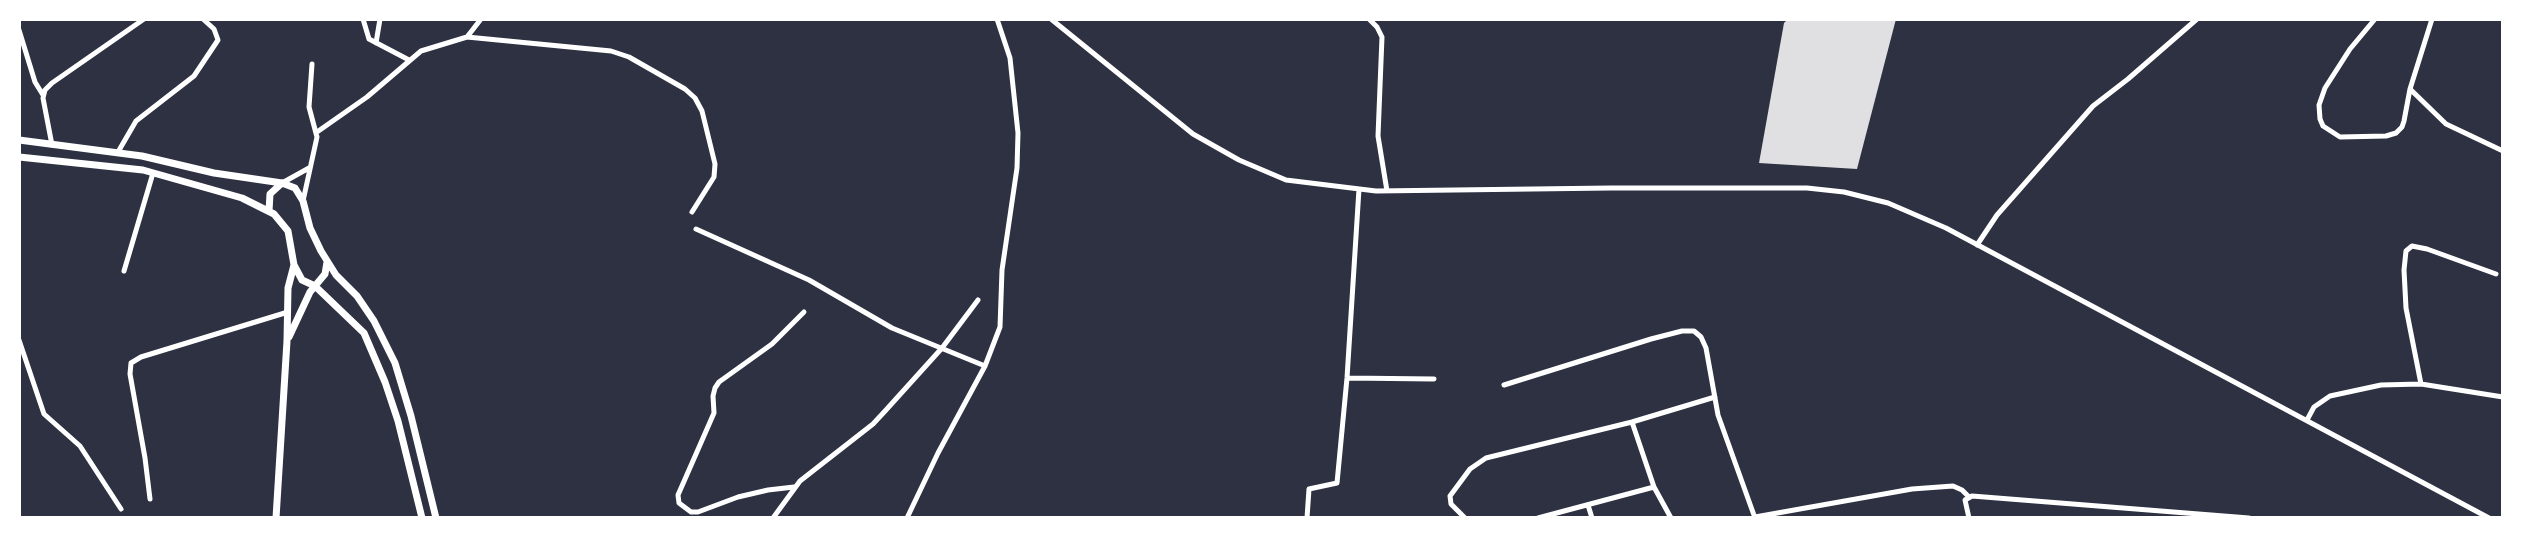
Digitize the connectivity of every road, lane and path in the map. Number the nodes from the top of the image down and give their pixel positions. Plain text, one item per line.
1 (144, 19) edge
2 (203, 19) edge
3 (363, 19) edge
4 (380, 19) edge
5 (481, 19) edge
6 (997, 19) edge
7 (1051, 19) edge
8 (1369, 19) edge
9 (2197, 19) edge
10 (2375, 19) edge
11 (2432, 19) edge
12 (19, 30) edge
13 (467, 37) junction
14 (376, 43) junction
15 (408, 60) junction
16 (312, 64) dead end
17 (2410, 89) junction
18 (43, 95) junction
19 (317, 132) junction
20 (19, 140) edge
21 (52, 145) junction
22 (2503, 151) edge
23 (118, 152) junction
24 (19, 157) edge
25 (312, 167) junction
26 (153, 173) junction
27 (282, 183) junction
28 (1359, 190) junction
29 (1387, 191) junction
30 (303, 201) junction
31 (269, 211) junction
32 (692, 212) dead end
33 (696, 229) dead end
34 (1978, 246) junction
35 (327, 259) junction
36 (294, 265) junction
37 (124, 271) dead end
38 (2496, 274) dead end
39 (315, 286) junction
40 (978, 300) dead end
41 (288, 312) junction
42 (804, 312) dead end
43 (19, 340) edge
44 (287, 341) junction
45 (942, 348) junction
46 (985, 366) junction
47 (1347, 378) junction
48 (1434, 379) dead end
49 (2421, 384) junction
50 (1504, 385) dead end
51 (1714, 397) junction
52 (2503, 397) edge
53 (2307, 420) junction
54 (1632, 422) junction
55 (794, 487) junction
56 (1654, 487) junction
57 (1968, 496) junction
58 (150, 499) dead end
59 (1588, 505) junction
60 (121, 509) dead end
61 (1755, 517) edge
62 (276, 518) edge
63 (422, 518) edge
64 (436, 518) edge
65 (773, 518) edge
66 (907, 518) edge
67 (1307, 518) edge
68 (1465, 518) edge
69 (1538, 518) edge
70 (1592, 518) edge
71 (1671, 518) edge
72 (1969, 518) edge
73 (2249, 518) edge
74 (2489, 518) edge

1 - 18 street
2 - 23 street
3 - 14 street
4 - 14 street
5 - 13 street
6 - 46 street
7 - 28 street
8 - 29 street
9 - 34 street
10 - 17 street
11 - 17 street
12 - 18 street
13 - 15 street
13 - 32 street
14 - 15 street
15 - 19 street
16 - 19 street
17 - 22 street
18 - 21 street
19 - 25 street
20 - 21 street
21 - 23 street
23 - 27 street
24 - 26 street
25 - 27 street
25 - 30 street
26 - 31 street
26 - 37 street
27 - 30 street
27 - 31 street
28 - 29 street
28 - 47 street
29 - 34 street
30 - 35 street
31 - 36 street
33 - 45 street
34 - 53 street
35 - 39 street
35 - 64 street
36 - 39 street
36 - 41 street
38 - 49 street
39 - 44 street
39 - 63 street
40 - 45 street
41 - 44 street
41 - 58 street
42 - 55 street
43 - 60 street
44 - 62 street
45 - 46 street
45 - 55 street
46 - 66 street
47 - 48 street
47 - 67 street
49 - 52 street
49 - 53 street
50 - 51 street
51 - 54 street
51 - 61 street
53 - 74 street
54 - 56 street
54 - 68 street
55 - 65 street
56 - 59 street
56 - 71 street
57 - 61 street
57 - 72 street
57 - 73 street
59 - 69 street
59 - 70 street

